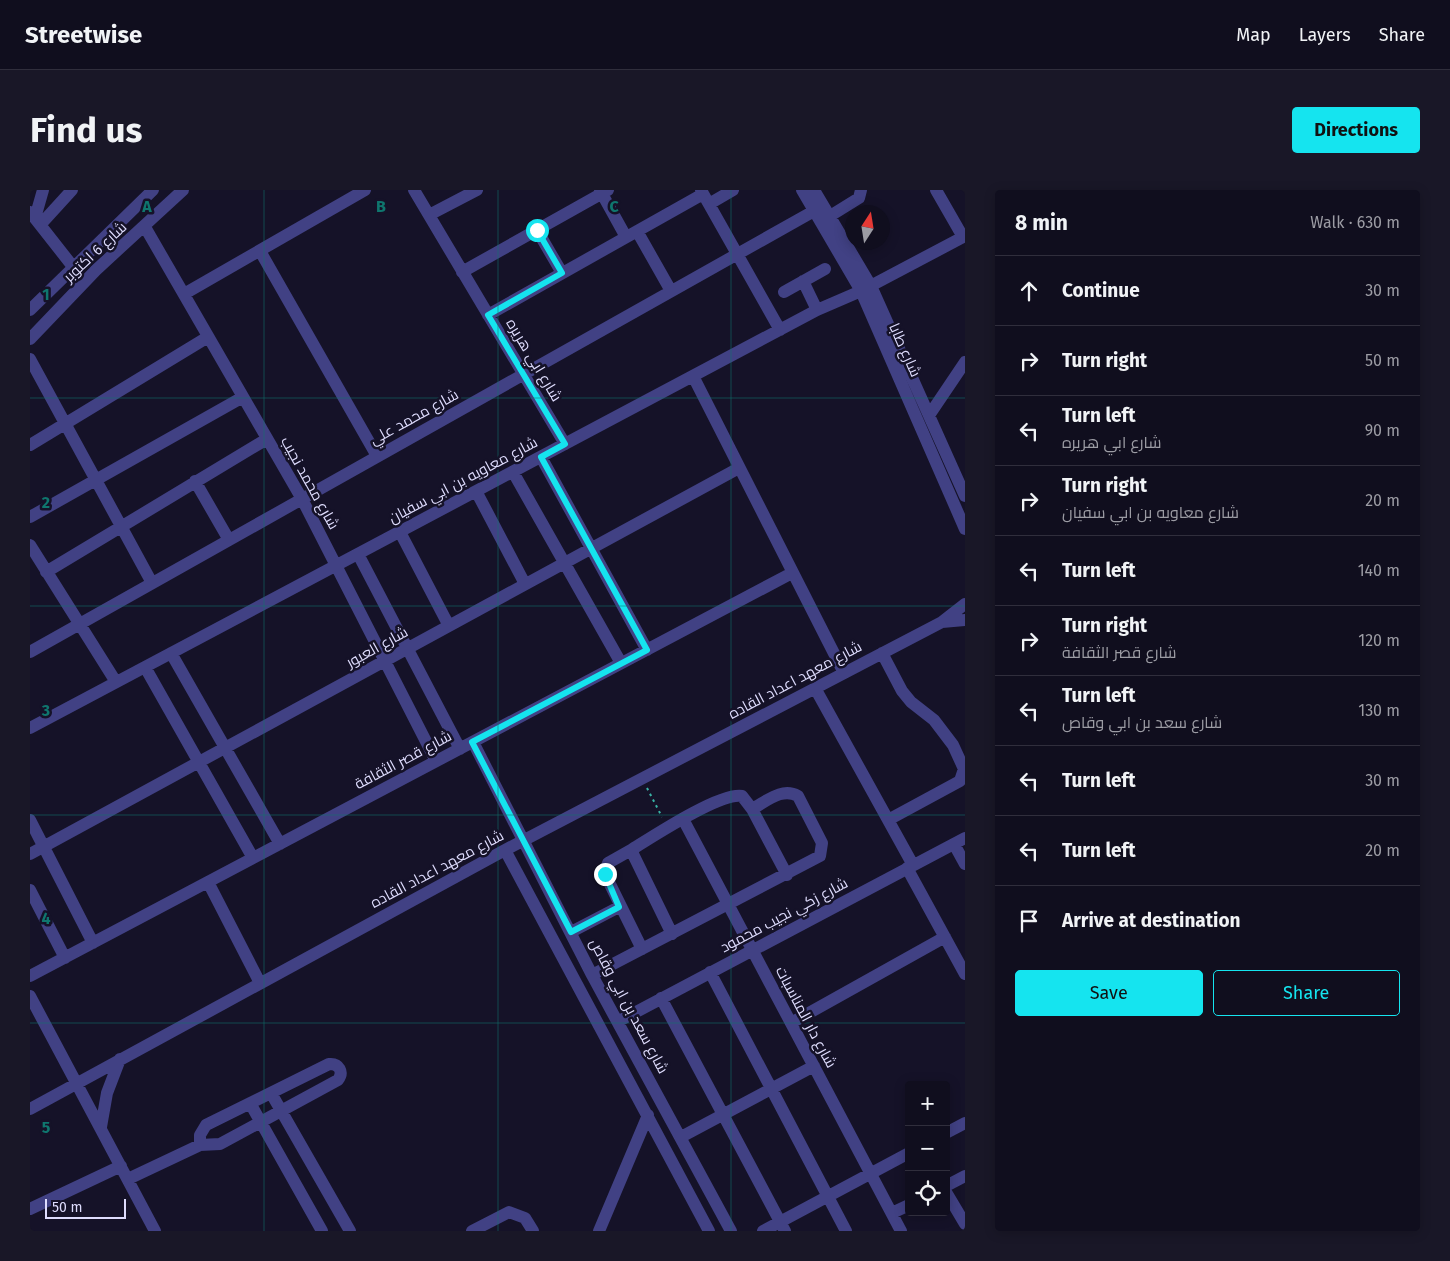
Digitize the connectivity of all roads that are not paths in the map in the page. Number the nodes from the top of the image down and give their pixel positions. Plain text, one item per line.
1 (43, 190) edge
2 (72, 190) edge
3 (153, 190) edge
4 (183, 190) edge
5 (365, 190) edge
6 (414, 190) edge
7 (477, 190) edge
8 (733, 190) edge
9 (802, 190) edge
10 (814, 190) edge
11 (861, 190) edge
12 (936, 190) edge
13 (603, 191) edge
14 (705, 196) edge
15 (814, 211) junction
16 (429, 215) junction
17 (830, 216) junction
18 (35, 218) edge
19 (145, 227) junction
20 (537, 230) junction
21 (631, 234) junction
22 (964, 236) edge
23 (260, 252) junction
24 (737, 254) junction
25 (74, 268) junction
26 (825, 269) dead end
27 (462, 272) junction
28 (562, 273) junction
29 (803, 281) junction
30 (866, 288) junction
31 (671, 291) junction
32 (784, 292) dead end
33 (184, 294) junction
34 (30, 310) edge
35 (818, 310) junction
36 (488, 315) junction
37 (780, 330) junction
38 (208, 337) junction
39 (30, 339) edge
40 (30, 360) edge
41 (965, 362) edge
42 (524, 374) junction
43 (693, 376) junction
44 (243, 397) junction
45 (930, 414) junction
46 (65, 424) junction
47 (267, 439) junction
48 (565, 444) junction
49 (30, 445) edge
50 (377, 456) junction
51 (541, 457) junction
52 (739, 468) junction
53 (513, 472) junction
54 (96, 480) junction
55 (195, 482) junction
56 (476, 491) junction
57 (965, 496) edge
58 (302, 499) junction
59 (30, 517) edge
60 (120, 526) junction
61 (965, 529) edge
62 (400, 532) junction
63 (229, 540) junction
64 (30, 545) edge
65 (592, 548) junction
66 (358, 554) junction
67 (564, 563) junction
68 (336, 565) junction
69 (46, 572) junction
70 (792, 573) junction
71 (152, 583) junction
72 (525, 584) junction
73 (965, 604) edge
74 (965, 620) edge
75 (942, 622) junction
76 (80, 624) junction
77 (449, 626) junction
78 (32, 646) edge
79 (407, 649) junction
80 (647, 650) junction
81 (171, 653) junction
82 (882, 653) junction
83 (383, 662) junction
84 (621, 663) junction
85 (144, 667) junction
86 (844, 672) junction
87 (116, 682) junction
88 (815, 688) junction
89 (30, 728) edge
90 (472, 742) junction
91 (225, 748) junction
92 (460, 749) junction
93 (436, 761) junction
94 (199, 762) junction
95 (752, 809) junction
96 (683, 819) junction
97 (30, 820) edge
98 (888, 820) junction
99 (524, 841) junction
100 (959, 841) edge
101 (280, 844) junction
102 (44, 847) junction
103 (506, 850) junction
104 (631, 850) junction
105 (30, 854) edge
106 (253, 858) junction
107 (965, 864) edge
108 (910, 867) junction
109 (787, 875) junction
110 (208, 882) junction
111 (30, 890) edge
112 (728, 905) junction
113 (619, 907) junction
114 (571, 932) junction
115 (672, 934) junction
116 (944, 936) junction
117 (93, 943) junction
118 (642, 949) junction
119 (752, 950) junction
120 (65, 958) junction
121 (710, 972) junction
122 (965, 974) edge
123 (592, 975) junction
124 (30, 976) edge
125 (260, 983) junction
126 (30, 996) edge
127 (661, 998) junction
128 (618, 1021) junction
129 (791, 1023) junction
130 (120, 1059) junction
131 (814, 1066) junction
132 (77, 1082) junction
133 (771, 1088) junction
134 (271, 1093) junction
135 (250, 1103) junction
136 (30, 1109) edge
137 (282, 1111) junction
138 (723, 1114) junction
139 (648, 1115) junction
140 (260, 1122) junction
141 (965, 1123) edge
142 (101, 1127) junction
143 (950, 1131) edge
144 (681, 1137) junction
145 (200, 1145) junction
146 (905, 1155) edge
147 (121, 1166) junction
148 (871, 1173) junction
149 (965, 1176) edge
150 (128, 1179) junction
151 (950, 1184) edge
152 (828, 1196) junction
153 (950, 1199) edge
154 (905, 1207) edge
155 (30, 1209) edge
156 (892, 1214) junction
157 (965, 1224) edge
158 (782, 1226) edge
159 (155, 1231) edge
160 (322, 1231) edge
161 (350, 1231) edge
162 (472, 1231) edge
163 (533, 1231) edge
164 (599, 1231) edge
165 (709, 1231) edge
166 (731, 1231) edge
167 (763, 1231) edge
168 (846, 1231) edge
169 (902, 1231) edge

1 - 18 street
2 - 18 street
3 - 25 street, شارع 6 اكتوبر
4 - 19 street, شارع 6 اكتوبر
5 - 23 street
6 - 16 street, شارع ابي هريره
7 - 16 street
8 - 14 street
9 - 15 street, شارع طابا
10 - 17 street, شارع طابا
11 - 17 street
12 - 22 street
13 - 20 street
13 - 21 street
14 - 21 street
14 - 24 street
15 - 24 street, شارع محمد علي
15 - 30 street, شارع طابا
16 - 27 street, شارع ابي هريره
17 - 30 street, شارع طابا
18 - 25 street
19 - 33 street, شارع محمد نجيب
19 - 39 street, شارع 6 اكتوبر
20 - 27 street
20 - 28 street
21 - 28 street
21 - 31 street
22 - 30 street, شارع معاويه بن ابي سفيان
23 - 33 street
23 - 50 street
24 - 31 street, شارع محمد علي
24 - 37 street
25 - 34 street, شارع 6 اكتوبر
26 - 29 street
27 - 36 street, شارع ابي هريره
28 - 36 street
29 - 32 street
29 - 35 street
30 - 35 street, شارع معاويه بن ابي سفيان
30 - 45 street, شارع طابا
30 - 61 street, شارع طابا
31 - 42 street, شارع محمد علي
33 - 38 street, شارع محمد نجيب
35 - 37 street, شارع معاويه بن ابي سفيان
36 - 42 street, شارع ابي هريره
37 - 43 street, شارع معاويه بن ابي سفيان
38 - 44 street, شارع محمد نجيب
38 - 46 street
40 - 46 street
41 - 45 street
42 - 48 street, شارع ابي هريره
42 - 50 street, شارع محمد علي
43 - 48 street, شارع معاويه بن ابي سفيان
43 - 52 street
44 - 47 street, شارع محمد نجيب
44 - 54 street
45 - 57 street, شارع طابا
46 - 49 street
46 - 54 street
47 - 55 street
47 - 58 street, شارع محمد نجيب
48 - 51 street, شارع معاويه بن ابي سفيان
50 - 58 street, شارع محمد علي
51 - 53 street, شارع معاويه بن ابي سفيان
51 - 65 street
52 - 65 street, شارع العبور
52 - 70 street
53 - 56 street, شارع معاويه بن ابي سفيان
53 - 67 street
54 - 59 street
54 - 60 street
55 - 60 street
55 - 63 street
56 - 62 street, شارع معاويه بن ابي سفيان
56 - 72 street
58 - 63 street, شارع محمد علي
58 - 68 street, شارع محمد نجيب
60 - 69 street
60 - 71 street
62 - 66 street, شارع معاويه بن ابي سفيان
62 - 77 street
63 - 71 street, شارع محمد علي
64 - 69 street
65 - 67 street, شارع العبور
65 - 80 street
66 - 68 street, شارع معاويه بن ابي سفيان
66 - 79 street
67 - 72 street, شارع العبور
67 - 84 street
68 - 81 street, شارع معاويه بن ابي سفيان
68 - 83 street, شارع محمد نجيب
69 - 76 street
70 - 80 street, شارع قصر الثقافة
70 - 86 street
71 - 76 street, شارع محمد علي
72 - 77 street, شارع العبور
73 - 75 street, شارع معهد اعداد القاده
74 - 75 street, شارع معهد اعداد القاده
75 - 82 street, شارع معهد اعداد القاده
76 - 78 street, شارع محمد علي
76 - 87 street
77 - 79 street, شارع العبور
79 - 83 street, شارع العبور
79 - 92 street
80 - 84 street, شارع قصر الثقافة
81 - 85 street, شارع معاويه بن ابي سفيان
81 - 91 street
82 - 86 street, شارع معهد اعداد القاده
82 - 98 street
83 - 91 street, شارع العبور
83 - 93 street, شارع محمد نجيب
84 - 90 street, شارع قصر الثقافة
85 - 87 street, شارع معاويه بن ابي سفيان
85 - 94 street
86 - 88 street, شارع معهد اعداد القاده
87 - 89 street, شارع معاويه بن ابي سفيان
88 - 98 street
88 - 99 street, شارع معهد اعداد القاده
90 - 92 street, شارع قصر الثقافة
90 - 99 street, شارع سعد بن ابي وقاص
91 - 94 street, شارع العبور
91 - 101 street
92 - 93 street, شارع قصر الثقافة
93 - 101 street, شارع قصر الثقافة
94 - 102 street, شارع العبور
94 - 106 street
95 - 96 street
95 - 109 street
95 - 109 street
96 - 104 street
96 - 112 street, شارع دار المناسبات
97 - 102 street
98 - 108 street
99 - 103 street, شارع معهد اعداد القاده
99 - 114 street, شارع سعد بن ابي وقاص
100 - 107 street
100 - 108 street, شارع زكي نجيب محمود
101 - 106 street, شارع قصر الثقافة
102 - 105 street, شارع العبور
102 - 117 street
103 - 125 street, شارع معهد اعداد القاده
103 - 139 street
104 - 113 street
104 - 115 street
106 - 110 street, شارع قصر الثقافة
108 - 116 street
108 - 119 street, شارع زكي نجيب محمود
109 - 112 street
110 - 117 street, شارع قصر الثقافة
110 - 125 street
111 - 120 street
112 - 115 street
112 - 119 street, شارع دار المناسبات
113 - 114 street
113 - 118 street
114 - 123 street, شارع سعد بن ابي وقاص
115 - 118 street
116 - 122 street
116 - 129 street
117 - 120 street, شارع قصر الثقافة
118 - 123 street
119 - 121 street, شارع زكي نجيب محمود
119 - 129 street, شارع دار المناسبات
120 - 124 street, شارع قصر الثقافة
121 - 127 street, شارع زكي نجيب محمود
121 - 133 street
123 - 128 street, شارع سعد بن ابي وقاص
125 - 130 street, شارع معهد اعداد القاده
126 - 132 street
127 - 128 street, شارع زكي نجيب محمود
127 - 138 street
128 - 144 street, شارع سعد بن ابي وقاص
129 - 131 street, شارع دار المناسبات
130 - 132 street, شارع معهد اعداد القاده
130 - 142 street
131 - 133 street
131 - 148 street, شارع دار المناسبات
132 - 136 street, شارع معهد اعداد القاده
132 - 142 street
133 - 138 street
133 - 152 street
134 - 135 street
134 - 137 street
134 - 137 street
135 - 140 street
135 - 145 street
137 - 140 street
137 - 161 street
138 - 144 street
138 - 158 street
139 - 164 street
139 - 165 street
140 - 145 street
140 - 160 street
141 - 143 street
142 - 147 street
144 - 166 street, شارع سعد بن ابي وقاص
145 - 150 street
146 - 148 street
147 - 150 street
147 - 155 street
148 - 152 street
148 - 156 street, شارع دار المناسبات
149 - 151 street
150 - 159 street
152 - 158 street
152 - 168 street
153 - 157 street
154 - 156 street
156 - 169 street, شارع دار المناسبات
158 - 167 street
162 - 163 street

